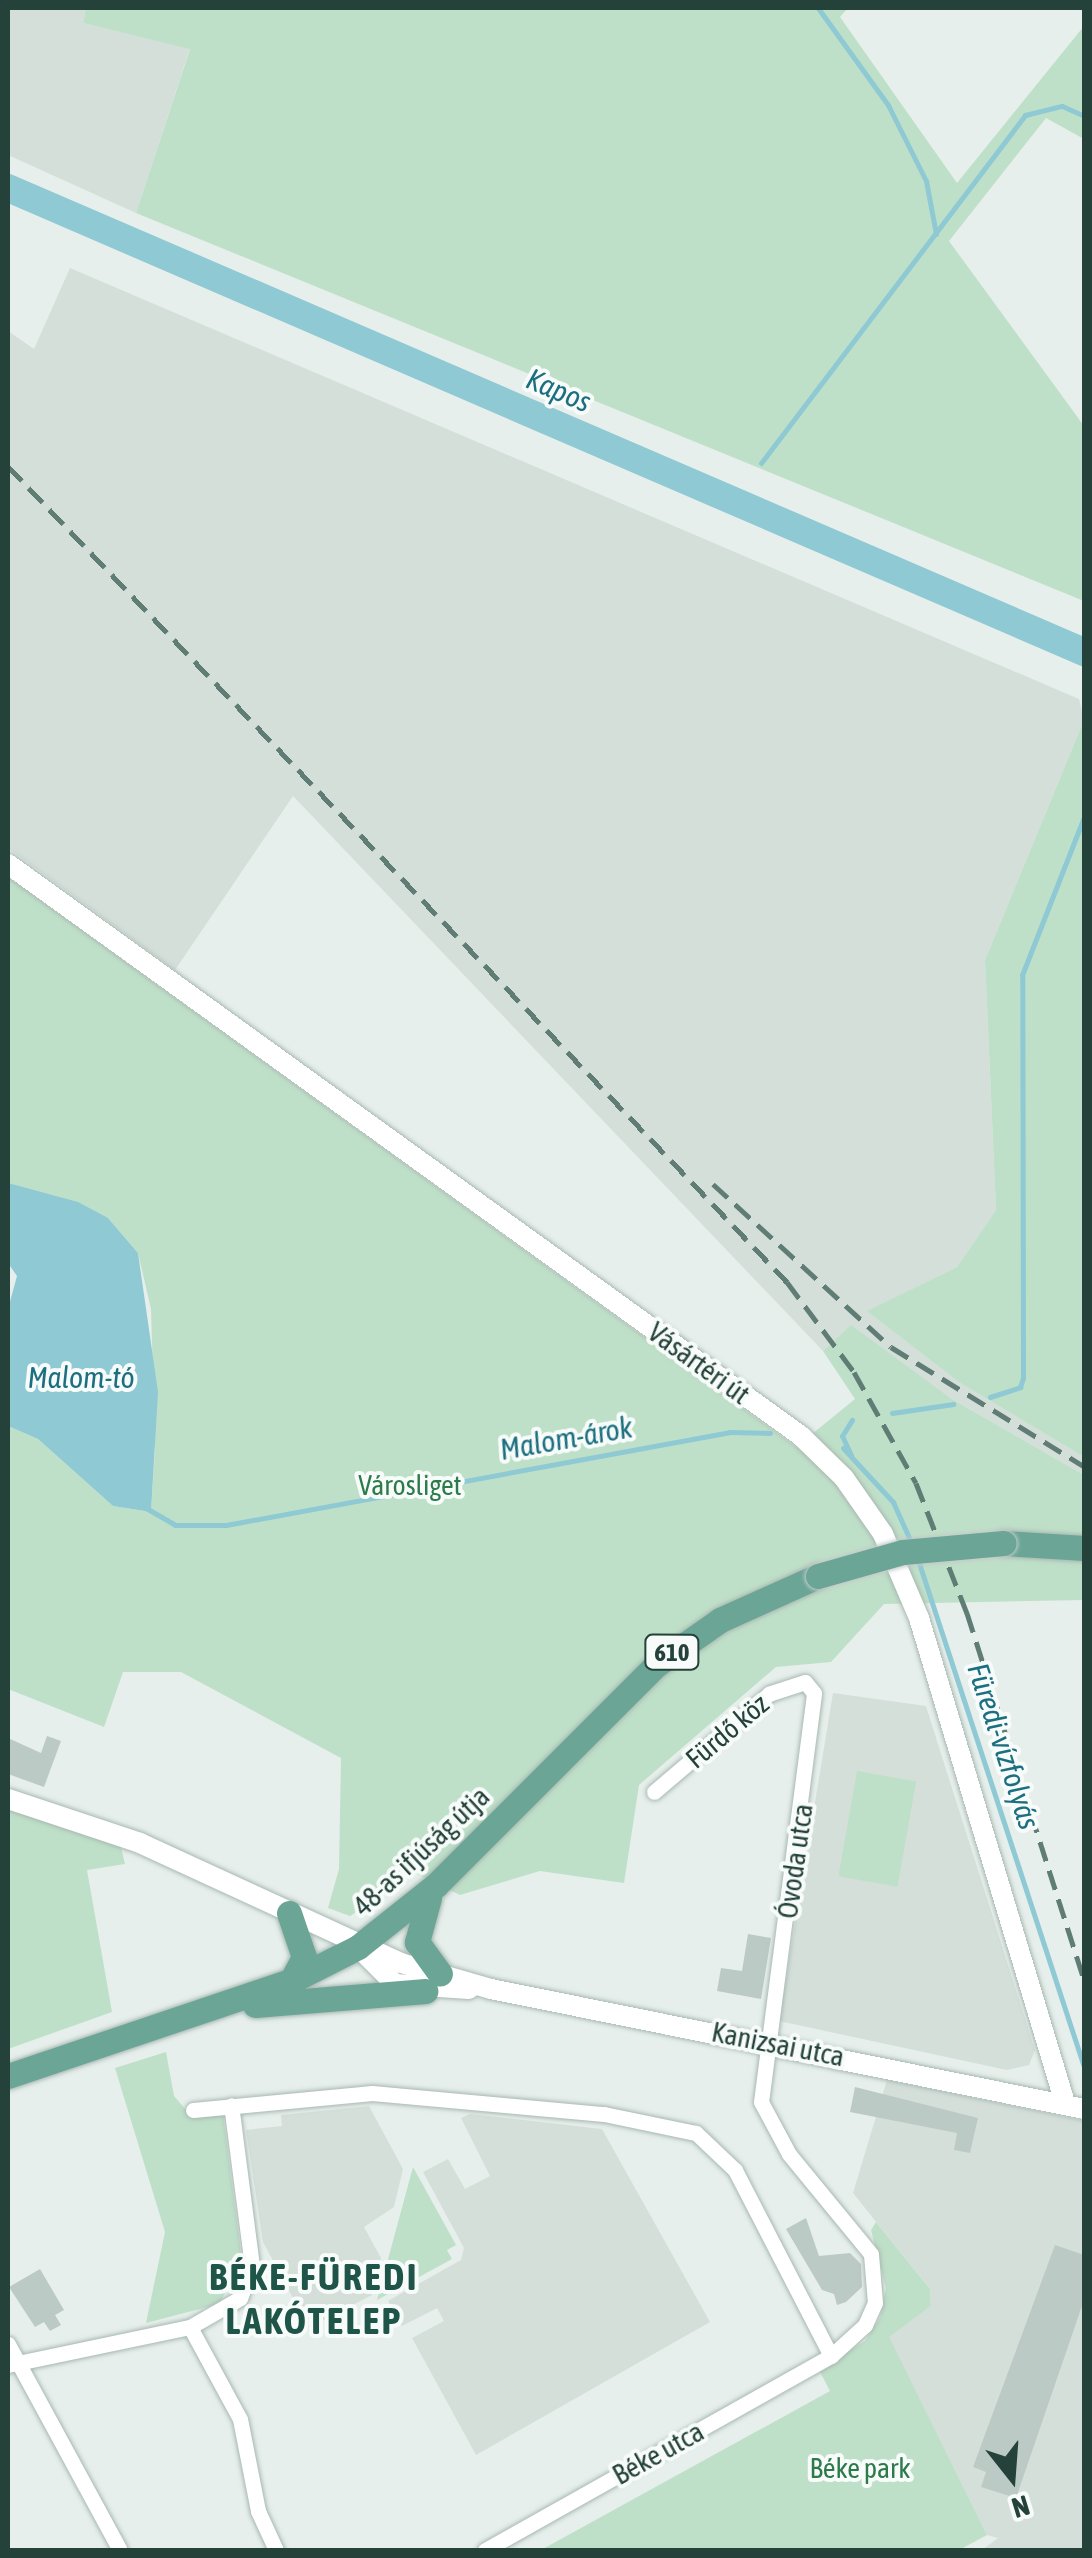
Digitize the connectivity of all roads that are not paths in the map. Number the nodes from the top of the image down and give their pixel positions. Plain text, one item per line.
1 (8, 864) edge
2 (1084, 1548) edge
3 (806, 1682) joint
4 (654, 1792) dead end
5 (8, 1799) edge
6 (436, 1886) junction
7 (289, 1913) junction
8 (358, 1948) junction
9 (291, 1981) junction
10 (433, 1983) junction
11 (176, 2018) junction
12 (769, 2042) junction
13 (8, 2076) edge
14 (230, 2105) junction
15 (1075, 2106) edge
16 (193, 2110) dead end
17 (190, 2327) junction
18 (8, 2344) edge
19 (831, 2356) junction
20 (12, 2362) edge
21 (120, 2550) edge
22 (276, 2550) edge
23 (484, 2550) edge

1 - 15 street, Vásártéri út
2 - 6 main road, 48-as ifjúság útja / 610, bridge
3 - 4 street, Fürdő köz
3 - 12 street, Óvoda utca
5 - 7 street, Kanizsai utca
6 - 8 main road, 48-as ifjúság útja / 610
6 - 10 main road
7 - 8 street, Kanizsai utca
7 - 9 main road
8 - 9 main road, 48-as ifjúság útja / 610
8 - 10 street, Kanizsai utca
9 - 11 main road, 48-as ifjúság útja / 610
10 - 11 main road
10 - 12 street, Kanizsai utca
11 - 13 main road, 48-as ifjúság útja / 610
12 - 15 street, Kanizsai utca
12 - 19 street, Béke utca
14 - 16 street
14 - 17 street
14 - 19 street
17 - 20 street
17 - 22 street
18 - 20 street
19 - 23 street, Béke utca
20 - 21 street

